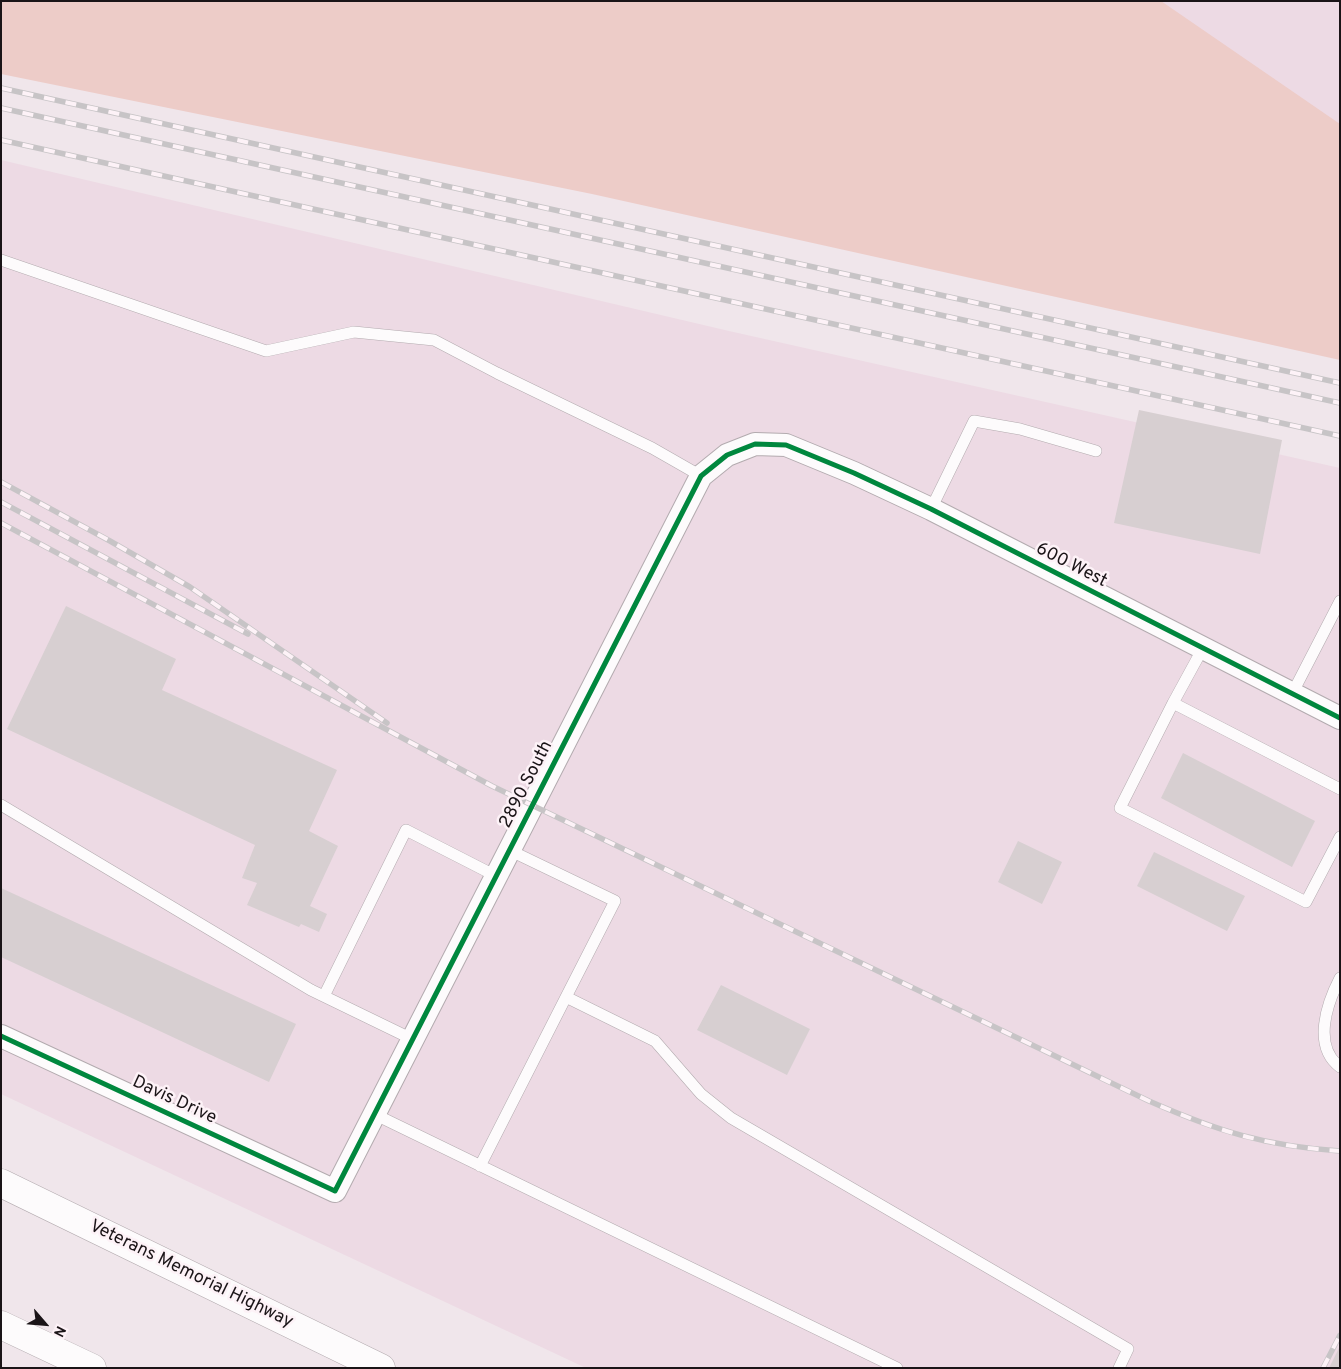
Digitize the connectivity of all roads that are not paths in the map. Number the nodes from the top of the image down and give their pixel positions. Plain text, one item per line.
1 (1, 260) edge
2 (786, 445) joint
3 (1096, 451) dead end
4 (700, 476) junction
5 (931, 509) junction
6 (1340, 601) edge
7 (1203, 648) junction
8 (1292, 694) junction
9 (1173, 703) junction
10 (1340, 718) edge
11 (1340, 789) edge
12 (1, 806) edge
13 (1340, 837) edge
14 (509, 850) junction
15 (496, 876) junction
16 (1340, 978) edge
17 (324, 996) junction
18 (566, 997) junction
19 (1, 1036) edge
20 (412, 1039) junction
21 (1340, 1067) edge
22 (374, 1114) junction
23 (480, 1166) junction
24 (1, 1183) edge
25 (334, 1191) joint
26 (1, 1325) edge
27 (92, 1368) edge
28 (381, 1368) edge
29 (897, 1368) edge
30 (1119, 1368) edge

1 - 4 lane
2 - 4 street, 2890 South
2 - 5 street, 600 West
3 - 5 lane
4 - 14 street, 2890 South
5 - 7 street, 600 West
6 - 8 lane
7 - 8 street, 600 West
7 - 9 lane
8 - 10 street, 600 West
9 - 11 lane
9 - 13 lane
12 - 17 lane
14 - 15 street, 2890 South
14 - 18 lane
15 - 17 lane
15 - 20 street, 2890 South
16 - 21 lane
17 - 20 lane
18 - 23 lane
18 - 30 lane
19 - 25 street, Davis Drive
20 - 22 street, 2890 South
22 - 23 lane
22 - 25 street, 2890 South
23 - 29 lane
24 - 28 highway, Veterans Memorial Highway
26 - 27 highway

